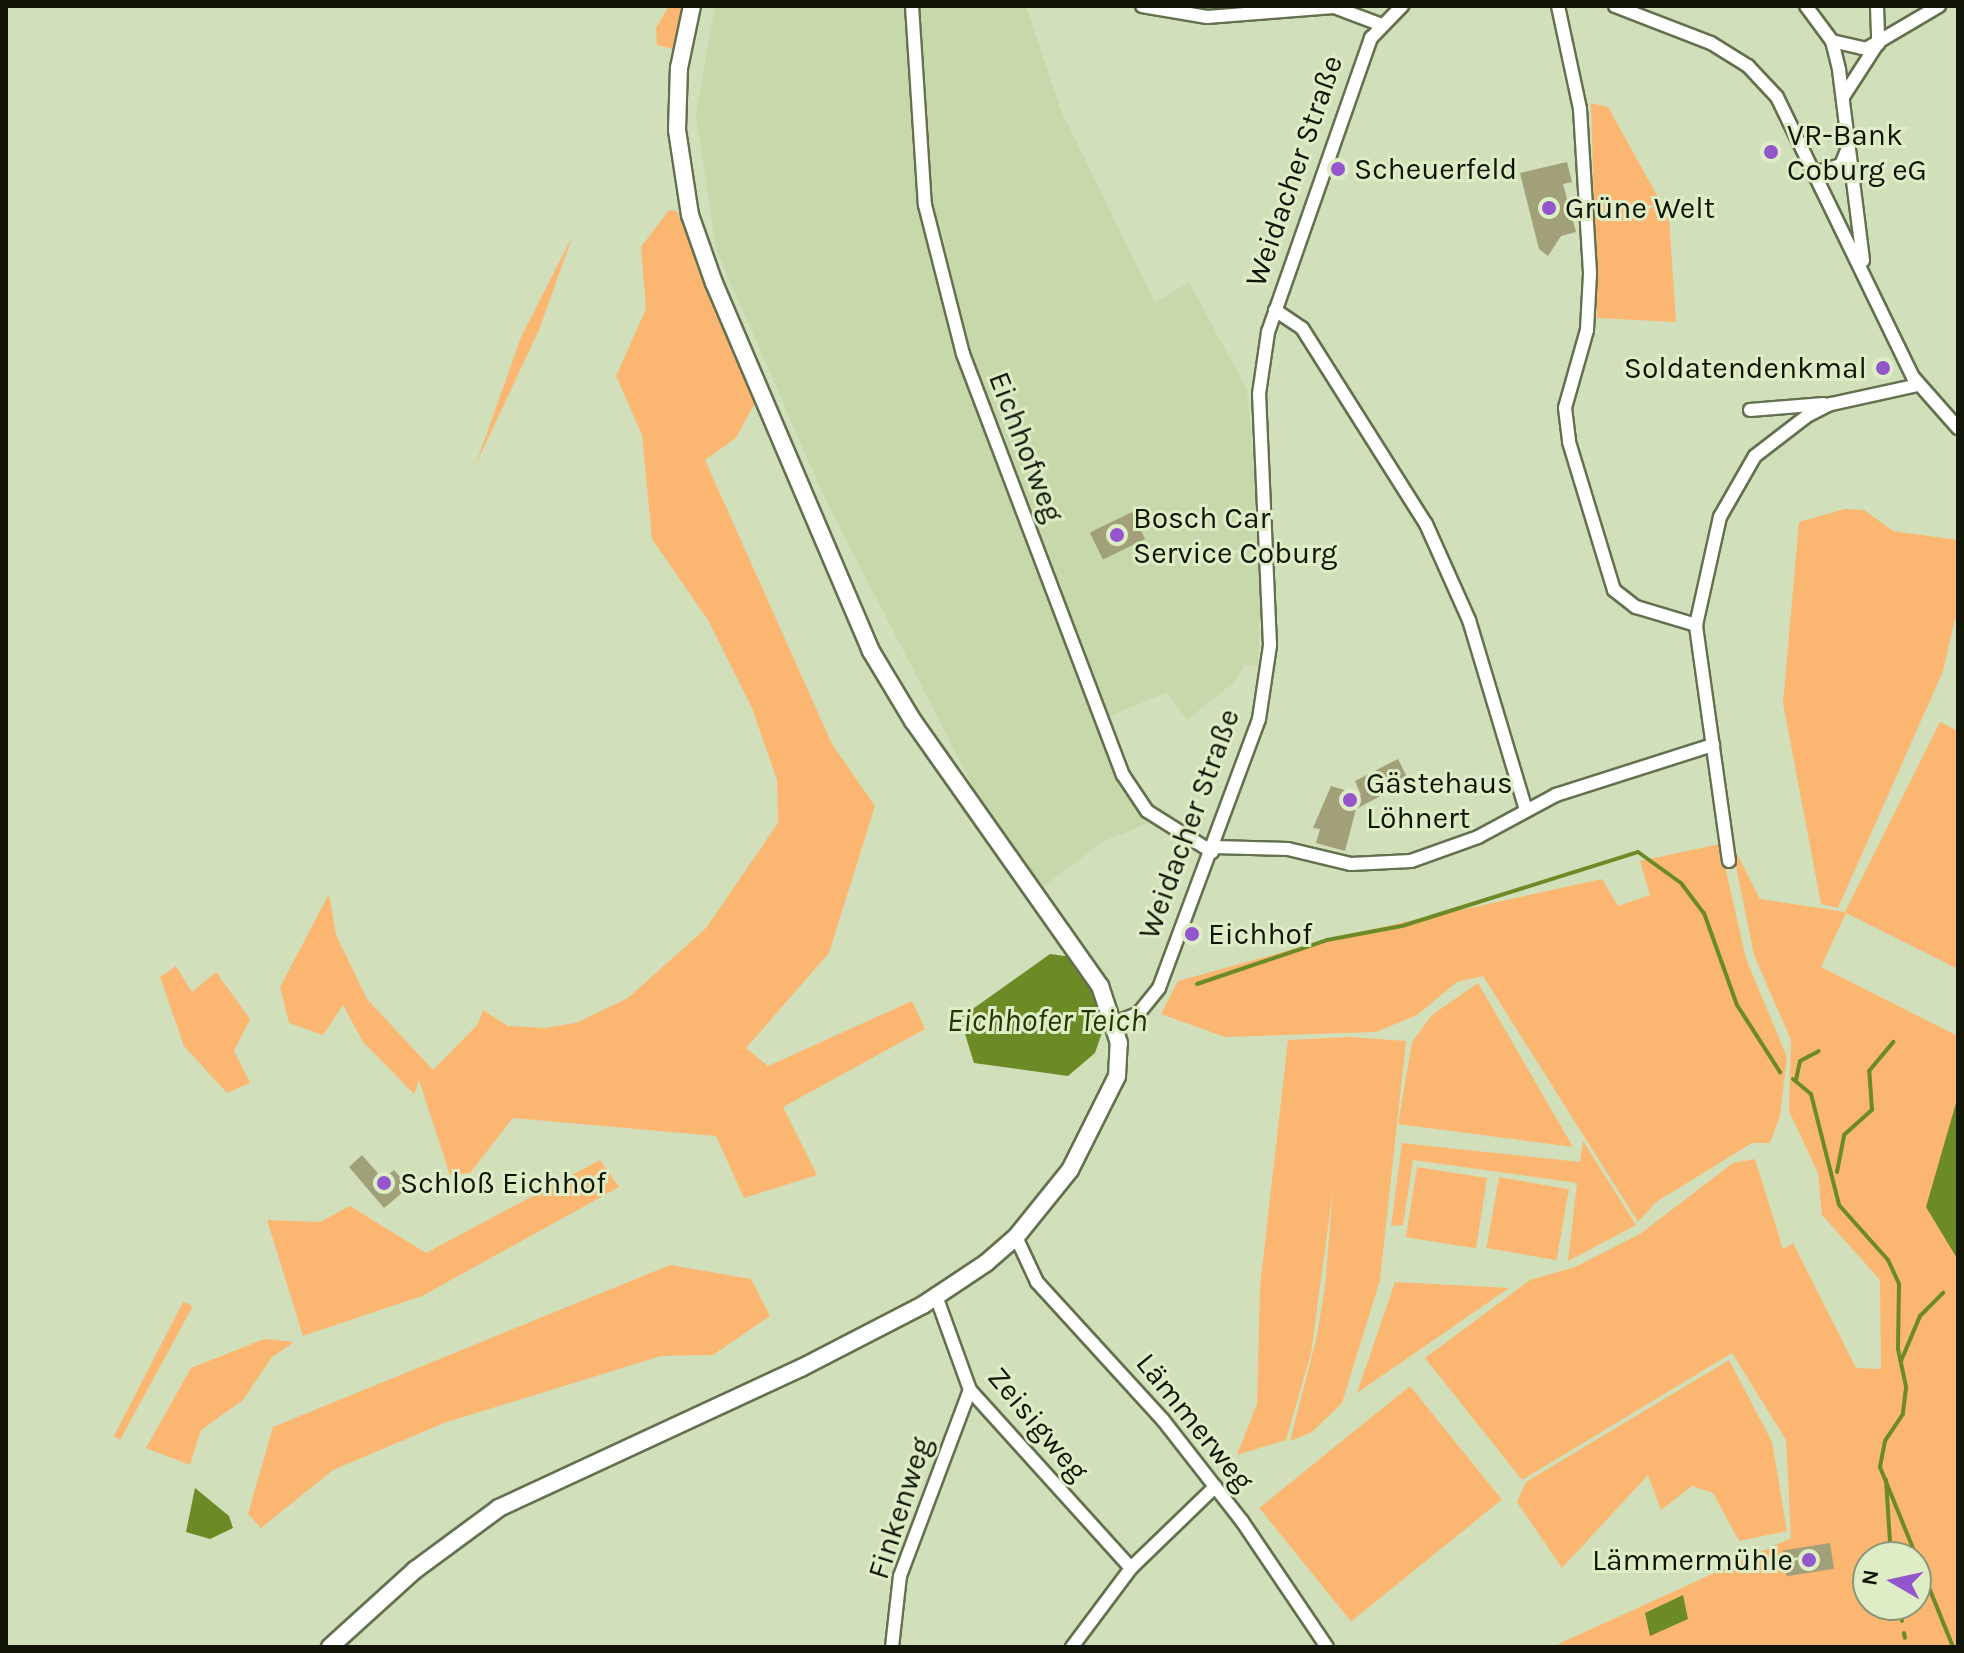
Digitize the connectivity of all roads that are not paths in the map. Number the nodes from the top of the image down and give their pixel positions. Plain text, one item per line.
1 (692, 6) edge
2 (912, 6) edge
3 (1142, 6) edge
4 (1402, 6) edge
5 (1558, 6) edge
6 (1615, 6) edge
7 (1806, 6) edge
8 (1877, 6) edge
9 (1939, 6) edge
10 (1379, 24) junction
11 (1832, 41) junction
12 (1878, 44) junction
13 (1843, 98) junction
14 (1847, 142) junction
15 (1817, 172) junction
16 (1864, 274) junction
17 (1275, 310) junction
18 (1918, 385) junction
19 (1831, 404) junction
20 (1750, 410) dead end
21 (1958, 428) edge
22 (1696, 625) junction
23 (1713, 745) junction
24 (1526, 810) junction
25 (1213, 849) junction
26 (1729, 861) dead end
27 (1114, 1023) junction
28 (1016, 1237) junction
29 (936, 1296) junction
30 (970, 1390) junction
31 (1215, 1487) junction
32 (1131, 1568) junction
33 (330, 1647) edge
34 (892, 1647) edge
35 (1072, 1647) edge
36 (1327, 1647) edge

1 - 27 main road
2 - 25 street, Eichhofweg
3 - 10 street
4 - 10 street
5 - 22 street
6 - 15 street
7 - 11 street
8 - 12 street
9 - 12 street
10 - 17 street, Weidacher Straße
11 - 12 street
11 - 13 street
12 - 13 street
13 - 14 street
14 - 15 street
14 - 16 street
15 - 16 street
16 - 18 street
17 - 24 street
17 - 25 street, Weidacher Straße
18 - 19 street
18 - 21 street
19 - 20 street
19 - 22 street
22 - 23 street
23 - 24 street
23 - 26 street
24 - 25 street
25 - 27 street, Weidacher Straße
27 - 28 main road
28 - 29 main road
28 - 31 street, Lämmerweg
29 - 30 street, Zeisigweg
29 - 33 main road
30 - 32 street, Zeisigweg
30 - 34 street, Finkenweg
31 - 32 street
31 - 36 street, Lämmerweg
32 - 35 street

